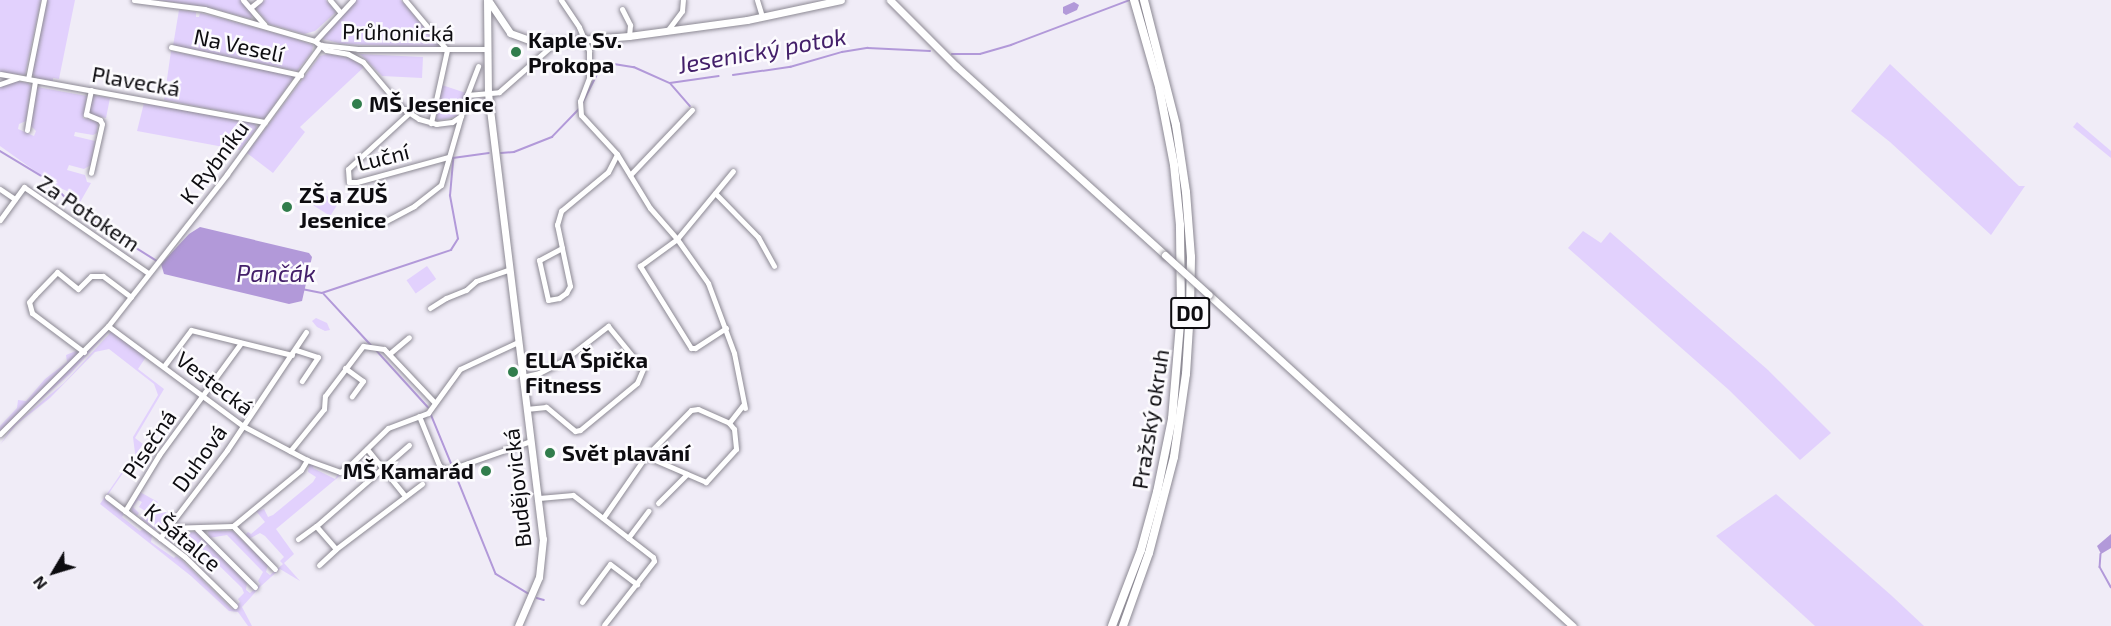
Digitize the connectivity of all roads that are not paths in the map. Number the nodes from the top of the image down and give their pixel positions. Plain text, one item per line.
1 (44, 0) edge
2 (134, 0) edge
3 (243, 0) edge
4 (260, 0) edge
5 (330, 0) edge
6 (352, 0) edge
7 (405, 0) edge
8 (487, 0) edge
9 (561, 0) edge
10 (683, 0) edge
11 (757, 0) edge
12 (841, 0) edge
13 (890, 0) edge
14 (1134, 0) edge
15 (1144, 0) edge
16 (250, 8) junction
17 (622, 9) dead end
18 (340, 12) junction
19 (762, 16) junction
20 (266, 27) junction
21 (667, 31) junction
22 (629, 36) junction
23 (600, 38) junction
24 (584, 39) junction
25 (315, 41) junction
26 (556, 42) junction
27 (321, 45) junction
28 (171, 47) dead end
29 (487, 49) junction
30 (447, 50) junction
31 (589, 51) junction
32 (478, 66) dead end
33 (0, 74) edge
34 (301, 75) junction
35 (18, 77) junction
36 (28, 79) junction
37 (35, 81) junction
38 (0, 84) edge
39 (91, 90) junction
40 (488, 93) junction
41 (468, 95) junction
42 (692, 110) dead end
43 (409, 113) junction
44 (461, 116) junction
45 (265, 122) junction
46 (431, 123) junction
47 (27, 130) dead end
48 (616, 154) junction
49 (448, 157) junction
50 (733, 171) dead end
51 (92, 173) dead end
52 (630, 175) junction
53 (0, 189) edge
54 (715, 193) junction
55 (15, 199) junction
56 (0, 220) edge
57 (386, 221) dead end
58 (677, 239) junction
59 (562, 248) junction
60 (774, 266) dead end
61 (508, 270) junction
62 (148, 273) junction
63 (130, 297) junction
64 (430, 308) dead end
65 (108, 326) junction
66 (726, 328) junction
67 (306, 332) dead end
68 (409, 337) dead end
69 (518, 342) junction
70 (241, 343) junction
71 (84, 352) junction
72 (294, 352) junction
73 (389, 354) junction
74 (164, 366) junction
75 (345, 368) junction
76 (522, 377) junction
77 (302, 381) dead end
78 (352, 396) dead end
79 (203, 397) junction
80 (432, 408) junction
81 (526, 409) junction
82 (419, 417) junction
83 (729, 423) junction
84 (243, 426) junction
85 (0, 434) edge
86 (531, 441) junction
87 (409, 445) dead end
88 (367, 450) junction
89 (290, 451) junction
90 (646, 456) junction
91 (307, 460) junction
92 (382, 468) junction
93 (687, 474) junction
94 (422, 484) dead end
95 (405, 496) junction
96 (107, 497) dead end
97 (539, 498) junction
98 (658, 503) dead end
99 (125, 511) junction
100 (648, 511) dead end
101 (603, 518) junction
102 (233, 526) junction
103 (316, 526) junction
104 (167, 528) junction
105 (197, 528) junction
106 (160, 538) junction
107 (628, 538) junction
108 (298, 539) dead end
109 (336, 549) junction
110 (319, 565) dead end
111 (275, 569) dead end
112 (637, 584) junction
113 (255, 587) dead end
114 (582, 602) dead end
115 (235, 606) dead end
116 (604, 625) edge
117 (518, 626) edge
118 (1112, 626) edge
119 (1123, 626) edge
120 (1573, 626) edge

1 - 36 street
2 - 20 street, Průhonická
3 - 16 street
4 - 16 street
5 - 18 street
6 - 18 street
7 - 30 street
8 - 26 main road
8 - 29 main road, Budějovická
9 - 24 street
10 - 21 street
11 - 19 street
12 - 19 main road
13 - 120 main road, bridge
14 - 118 highway, Pražský okruh / D0
15 - 119 highway, Pražský okruh / D0
16 - 20 street
17 - 22 street
18 - 25 street
19 - 21 main road
20 - 25 street, Průhonická
21 - 22 main road
22 - 23 main road
23 - 24 main road
23 - 31 street
24 - 26 main road
24 - 31 street
25 - 27 street, Průhonická
26 - 40 street
27 - 30 street, Průhonická
27 - 34 street, K Rybníku
27 - 43 street
28 - 34 street, Na Veselí
29 - 30 street, Průhonická
29 - 40 main road, Budějovická
30 - 46 street
31 - 48 street
32 - 41 street
33 - 35 street, Plavecká
34 - 45 street, K Rybníku
35 - 36 street, Plavecká
35 - 38 street
36 - 37 street, Plavecká
37 - 39 street, Plavecká
37 - 47 street
39 - 45 street, Plavecká
39 - 51 street
40 - 41 street
40 - 61 main road, Budějovická
41 - 44 street
42 - 52 street
43 - 46 street
43 - 49 street, Luční
44 - 46 street
44 - 49 street
45 - 62 street, K Rybníku
48 - 52 street
48 - 59 street
49 - 57 street
50 - 54 street
52 - 58 street
53 - 55 street, Za Potokem
54 - 58 street
54 - 60 street
55 - 56 street, Za Potokem
55 - 62 street, Za Potokem
58 - 66 street
58 - 66 street
59 - 59 street
61 - 64 street
61 - 69 main road, Budějovická
62 - 63 street, K Rybníku
63 - 65 street, K Rybníku
63 - 71 street
65 - 71 street, K Rybníku
65 - 74 street, Vestecká
66 - 83 street
67 - 72 street, Duhová
68 - 73 street
69 - 76 main road, Budějovická
69 - 80 street
70 - 72 street
70 - 74 street
70 - 79 street, Písečná
71 - 85 street, K Rybníku
72 - 77 street
72 - 84 street, Duhová
73 - 75 street
73 - 80 street
74 - 79 street, Vestecká
75 - 78 street
75 - 89 street
76 - 81 main road, Budějovická
76 - 81 street
79 - 84 street, Vestecká
79 - 99 street, Písečná
80 - 82 street
81 - 86 main road, Budějovická
82 - 86 street
82 - 88 street
83 - 90 street
83 - 93 street
84 - 89 street, Vestecká
84 - 104 street, Duhová
86 - 97 main road, Budějovická
87 - 92 street
88 - 91 street, Vestecká
88 - 92 street
89 - 91 street, Vestecká
90 - 93 street
90 - 101 street
91 - 102 street
92 - 95 street
92 - 103 street
93 - 98 street
94 - 95 street
95 - 109 street
96 - 99 street, K Šátalce
97 - 101 street
97 - 117 main road, Budějovická
99 - 106 street, K Šátalce
100 - 107 street
101 - 107 street
102 - 105 street
102 - 111 street
103 - 108 street
103 - 109 street
104 - 105 street
104 - 106 street, Duhová
105 - 113 street
106 - 115 street, K Šátalce
107 - 112 street
109 - 110 street
112 - 114 street
112 - 116 street

